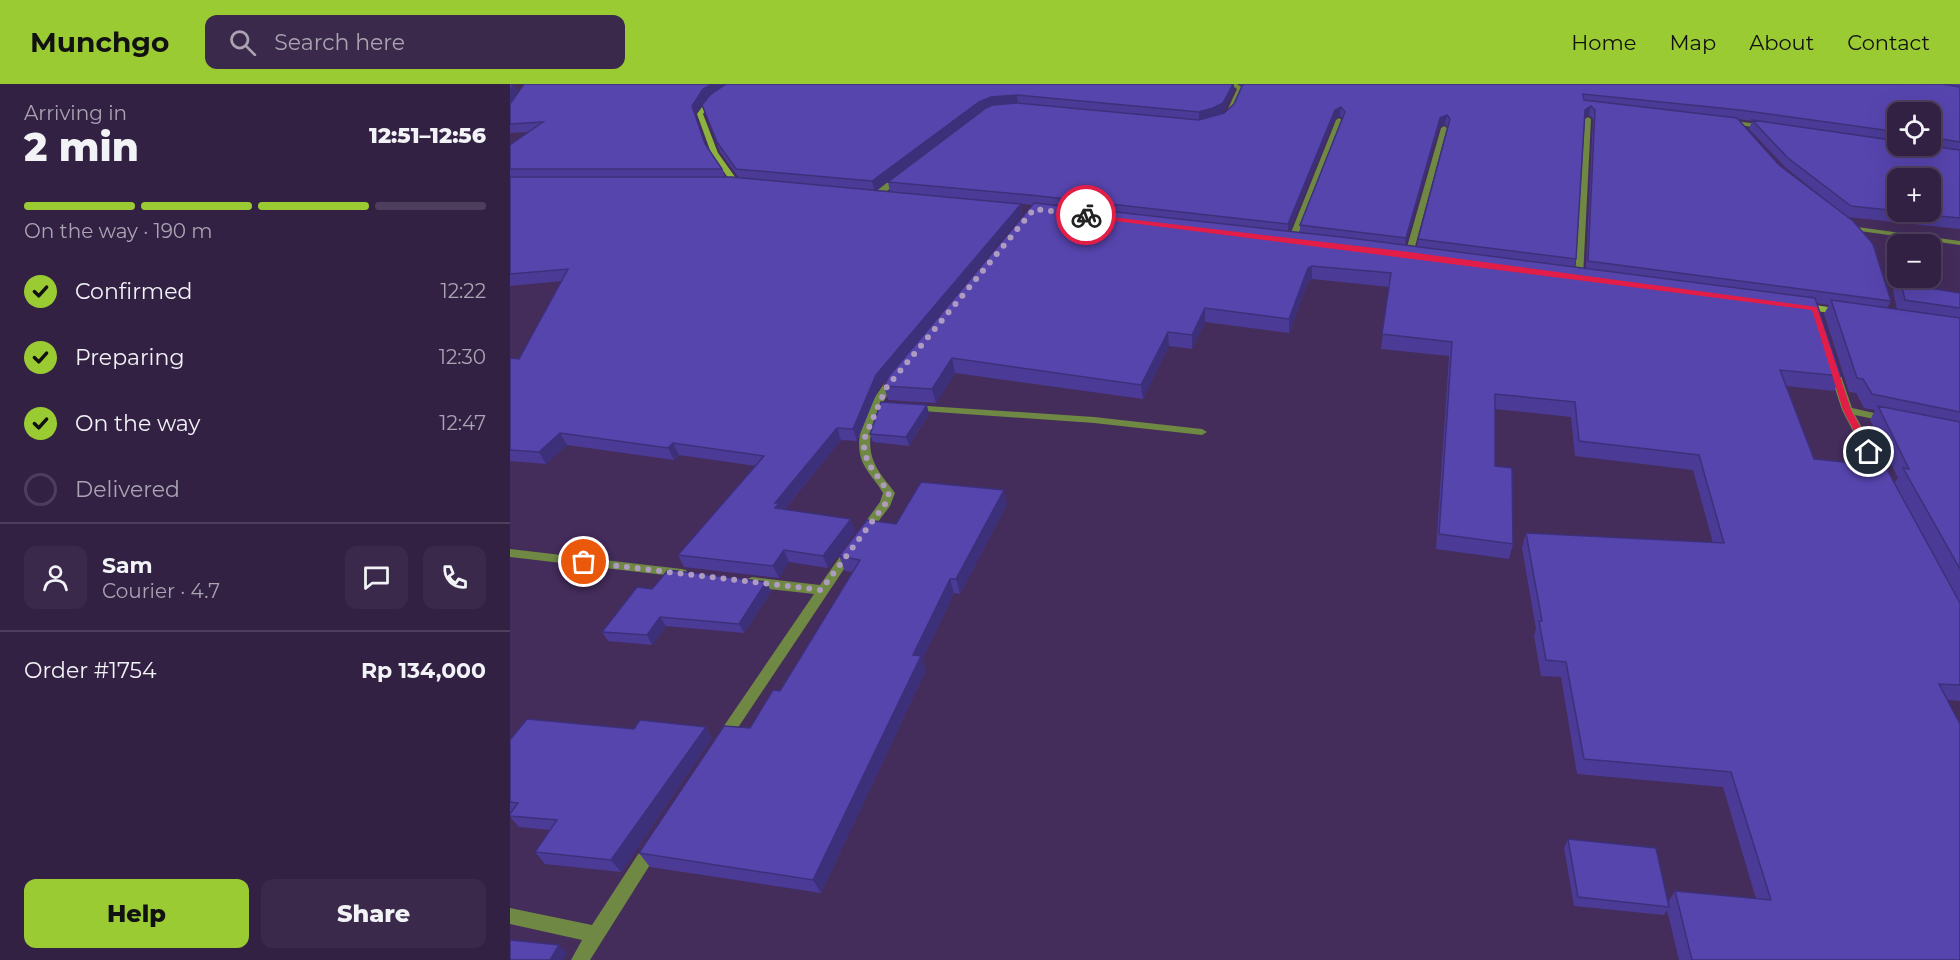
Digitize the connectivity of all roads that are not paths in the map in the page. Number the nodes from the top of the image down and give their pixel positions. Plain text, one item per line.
1 (737, 84) edge
2 (1233, 84) edge
3 (1588, 119) edge
4 (1222, 120) edge
5 (1339, 120) edge
6 (1713, 121) edge
7 (1737, 123) junction
8 (1444, 128) edge
9 (1772, 128) edge
10 (1744, 131) edge
11 (904, 174) edge
12 (724, 183) edge
13 (736, 183) junction
14 (760, 185) edge
15 (866, 193) edge
16 (878, 194) junction
17 (889, 195) edge
18 (1844, 222) edge
19 (1853, 228) junction
20 (1860, 237) edge
21 (1281, 239) edge
22 (1292, 240) junction
23 (1304, 242) edge
24 (1960, 243) edge
25 (1397, 253) edge
26 (1409, 254) junction
27 (1420, 256) edge
28 (1568, 276) edge
29 (1580, 277) junction
30 (1591, 279) edge
31 (1791, 305) edge
32 (1848, 312) edge
33 (1829, 354) edge
34 (903, 367) edge
35 (889, 406) junction
36 (1847, 410) junction
37 (1903, 422) edge
38 (1202, 432) dead end
39 (1892, 494) edge
40 (511, 554) edge
41 (691, 574) edge
42 (738, 580) edge
43 (821, 590) junction
44 (711, 757) edge
45 (659, 836) edge
46 (510, 916) edge
47 (594, 934) junction
48 (580, 960) edge

1 - 13 street
2 - 4 street
3 - 29 street
5 - 22 street
6 - 7 street
7 - 9 street
7 - 10 street
8 - 26 street
11 - 16 street
12 - 13 street
13 - 14 street
15 - 16 street
16 - 17 street
18 - 19 street
19 - 20 street
19 - 24 street
21 - 22 street
22 - 23 street
25 - 26 street
26 - 27 street
28 - 29 street
29 - 30 street
31 - 32 street
33 - 36 street
34 - 35 street
35 - 38 street
35 - 43 street
36 - 37 street
36 - 39 street
40 - 41 street
42 - 43 street
43 - 44 street
45 - 47 street
46 - 47 street
47 - 48 street

